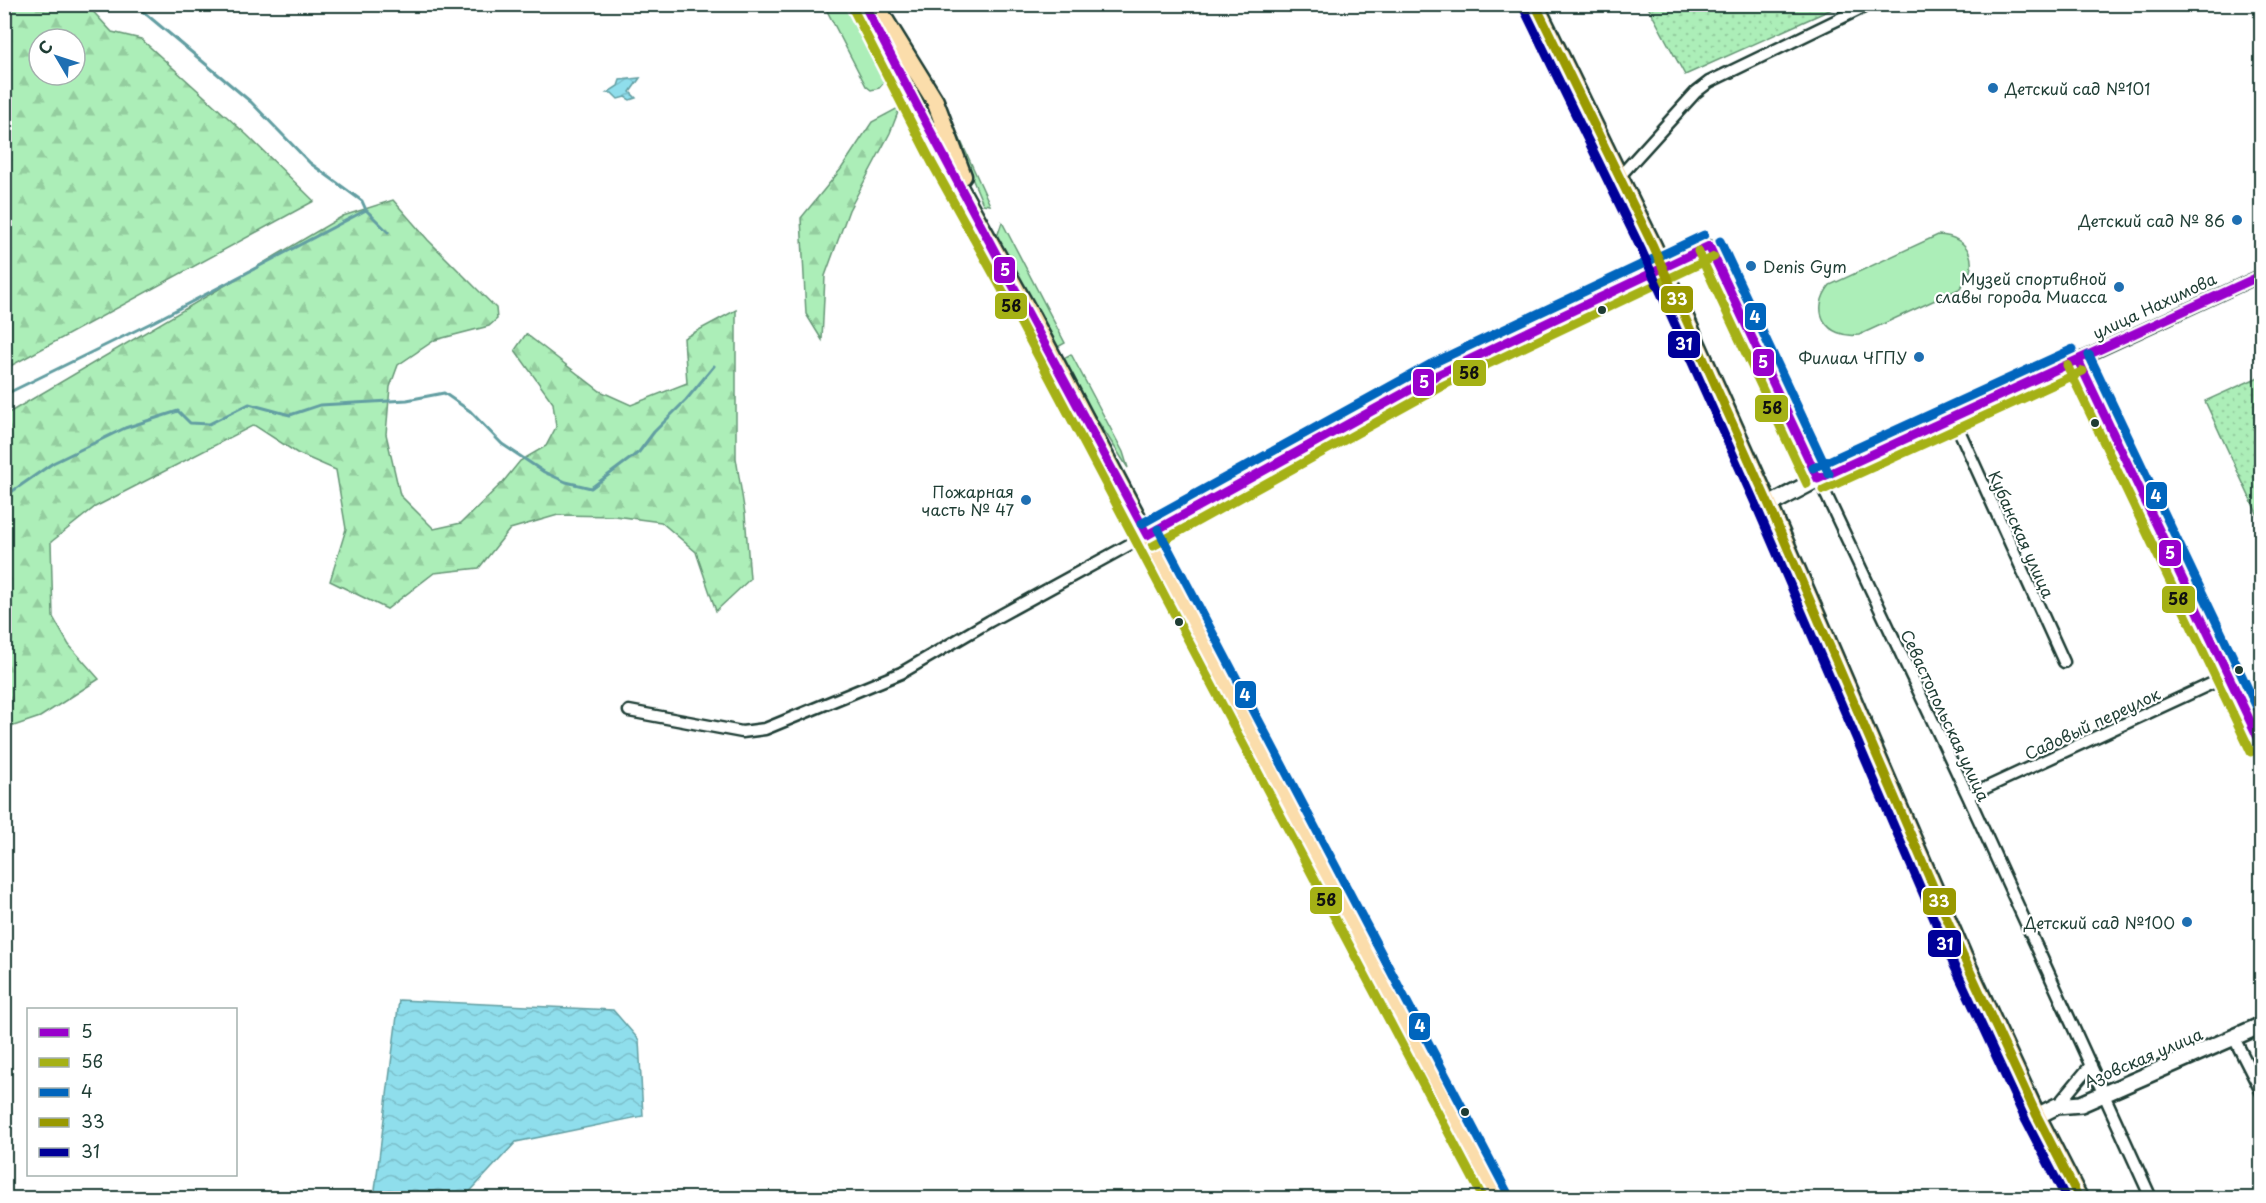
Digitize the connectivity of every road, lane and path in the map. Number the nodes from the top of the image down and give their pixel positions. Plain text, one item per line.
1 (864, 4) edge
2 (875, 4) edge
3 (1534, 4) edge
4 (1870, 4) edge
5 (1619, 177) junction
6 (980, 222) junction
7 (1662, 268) junction
8 (2262, 275) edge
9 (2078, 360) junction
10 (1953, 417) junction
11 (1818, 479) junction
12 (1769, 505) junction
13 (1147, 535) junction
14 (2064, 662) dead end
15 (2228, 676) junction
16 (629, 711) dead end
17 (2261, 746) edge
18 (1968, 796) junction
19 (2262, 1025) edge
20 (2234, 1038) junction
21 (2091, 1065) junction
22 (2262, 1093) edge
23 (2105, 1094) junction
24 (2057, 1106) junction
25 (2037, 1116) junction
26 (1496, 1198) edge
27 (2079, 1198) edge
28 (2151, 1198) edge

1 - 6 main road
2 - 6 main road
3 - 5 main road
4 - 5 street
5 - 7 main road
6 - 13 main road
7 - 11 street, Севастопольская улица
7 - 12 main road
7 - 13 street
8 - 9 street, улица Нахимова
9 - 10 street, улица Нахимова
9 - 15 street
10 - 11 street, улица Нахимова
10 - 14 street, Кубанская улица
11 - 12 street, улица Нахимова
11 - 18 street, Севастопольская улица
12 - 25 main road
13 - 16 street
13 - 26 main road
15 - 17 street
15 - 18 street, Садовый переулок
18 - 21 street, Севастопольская улица
19 - 20 street, Азовская улица
20 - 22 street
20 - 23 street, Азовская улица
21 - 23 street, Севастопольская улица
21 - 24 street
23 - 24 street, Азовская улица
23 - 28 street, Севастопольская улица
24 - 25 street, Азовская улица
25 - 27 main road

